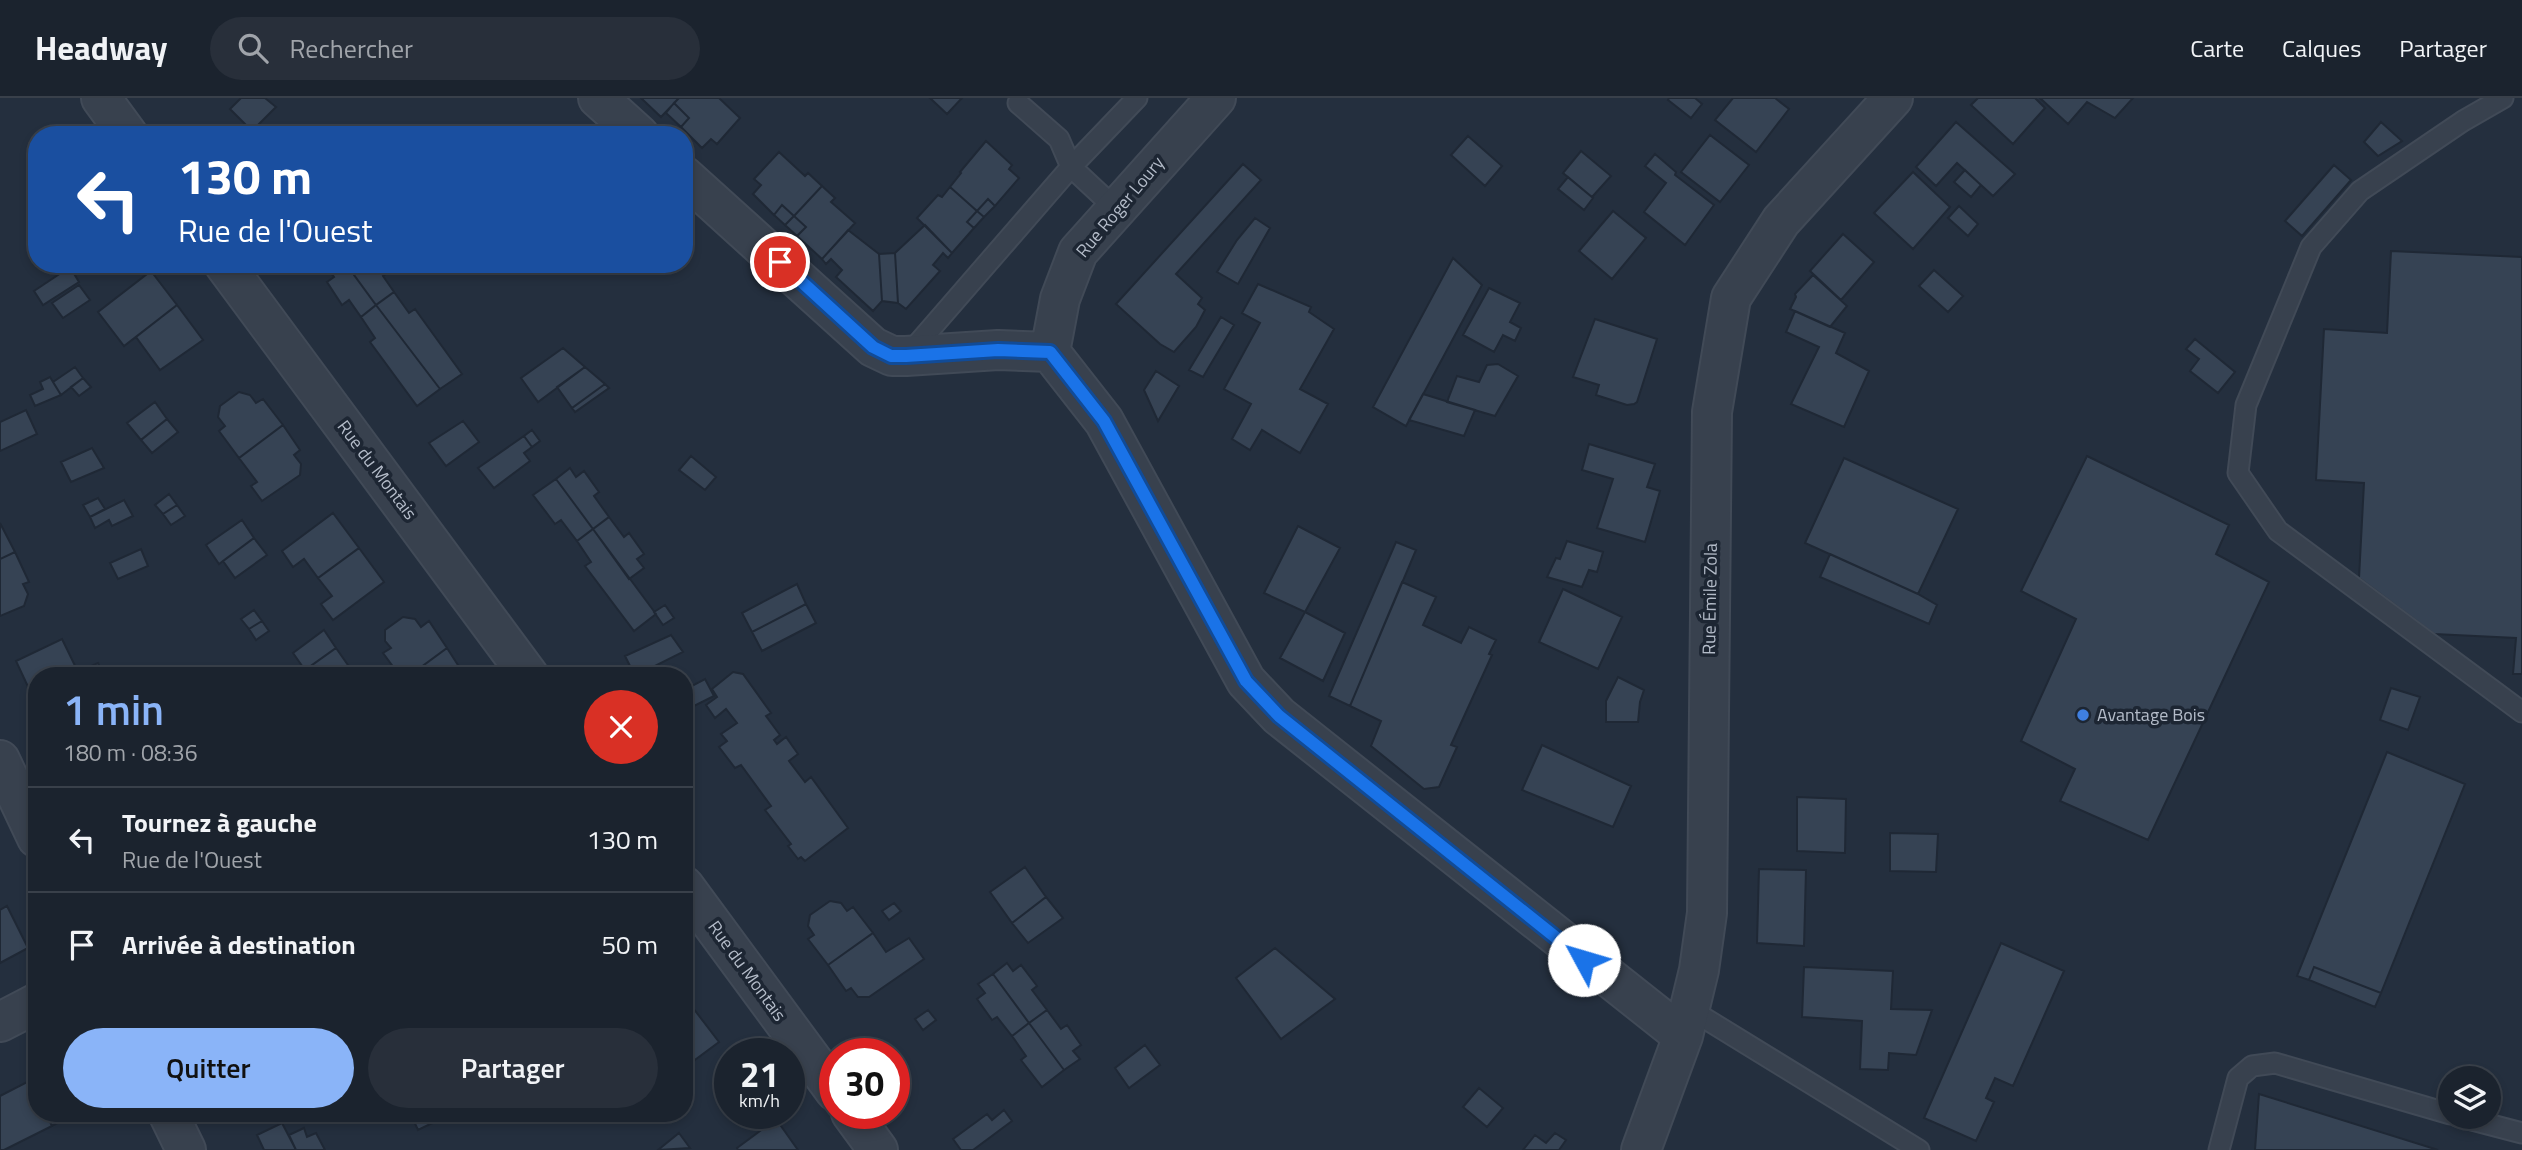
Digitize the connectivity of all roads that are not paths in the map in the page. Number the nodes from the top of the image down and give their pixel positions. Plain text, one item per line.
1 (101, 98) edge
2 (598, 98) edge
3 (1137, 98) edge
4 (1216, 98) edge
5 (1893, 98) edge
6 (2503, 98) edge
7 (1018, 103) dead end
8 (121, 126) edge
9 (629, 126) edge
10 (1071, 167) junction
11 (693, 184) edge
12 (1115, 208) junction
13 (231, 273) edge
14 (1050, 352) junction
15 (906, 356) junction
16 (522, 667) edge
17 (2522, 712) edge
18 (0, 760) edge
19 (28, 819) edge
20 (693, 898) edge
21 (28, 1008) edge
22 (0, 1022) edge
23 (1685, 1022) junction
24 (819, 1069) edge
25 (2438, 1111) edge
26 (172, 1122) edge
27 (2501, 1128) edge
28 (863, 1129) edge
29 (2522, 1133) edge
30 (186, 1150) edge
31 (878, 1150) edge
32 (1641, 1150) edge
33 (1919, 1150) edge
34 (2219, 1150) edge

1 - 8 street
2 - 9 street
3 - 10 lane
4 - 12 street, Rue Roger Loury
5 - 23 street, Rue Émile Zola
6 - 17 lane
7 - 10 lane
10 - 12 lane
10 - 15 lane
11 - 15 street
12 - 14 street, Rue Roger Loury
13 - 16 street, Rue du Montais
14 - 15 street
14 - 23 street
18 - 19 street
20 - 24 street, Rue du Montais
21 - 22 street
23 - 32 street, Rue Émile Zola
23 - 33 lane
25 - 34 lane
26 - 30 street
27 - 29 lane
28 - 31 street

